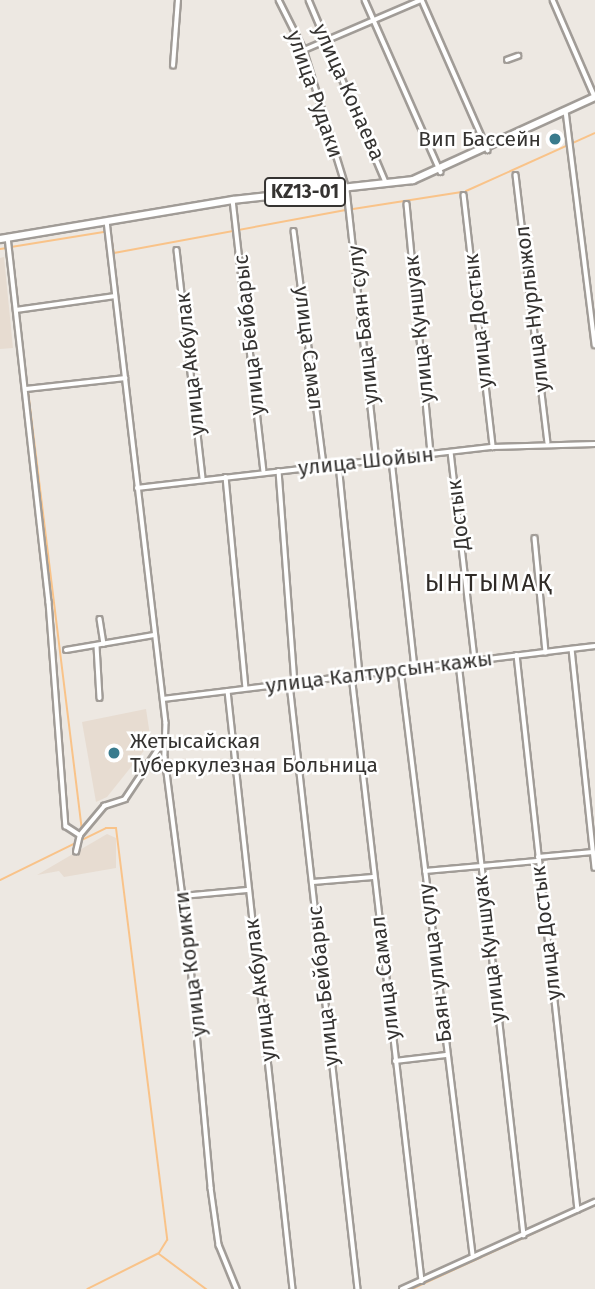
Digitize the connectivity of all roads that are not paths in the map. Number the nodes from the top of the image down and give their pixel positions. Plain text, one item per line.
1 (178, 0) edge
2 (279, 0) edge
3 (309, 0) edge
4 (366, 0) edge
5 (422, 0) edge
6 (553, 0) edge
7 (374, 20) junction
8 (326, 41) junction
9 (304, 50) junction
10 (517, 56) dead end
11 (507, 60) dead end
12 (173, 66) dead end
13 (595, 97) edge
14 (566, 111) junction
15 (488, 150) junction
16 (441, 172) junction
17 (516, 175) dead end
18 (386, 184) junction
19 (347, 190) junction
20 (464, 195) dead end
21 (233, 200) junction
22 (407, 204) dead end
23 (107, 221) junction
24 (294, 231) dead end
25 (8, 237) junction
26 (0, 239) edge
27 (177, 250) dead end
28 (115, 296) junction
29 (17, 310) junction
30 (594, 328) edge
31 (595, 345) edge
32 (125, 378) junction
33 (26, 389) junction
34 (548, 442) junction
35 (595, 444) edge
36 (492, 447) junction
37 (451, 452) junction
38 (432, 454) junction
39 (392, 460) junction
40 (377, 461) junction
41 (339, 464) junction
42 (324, 466) junction
43 (264, 470) junction
44 (279, 471) junction
45 (226, 477) junction
46 (203, 478) junction
47 (137, 488) junction
48 (535, 538) dead end
49 (100, 619) dead end
50 (154, 635) junction
51 (104, 644) junction
52 (97, 646) junction
53 (595, 646) edge
54 (572, 649) junction
55 (65, 650) dead end
56 (546, 652) junction
57 (517, 655) junction
58 (475, 661) junction
59 (459, 663) junction
60 (415, 668) junction
61 (401, 670) junction
62 (360, 674) junction
63 (352, 675) junction
64 (293, 683) junction
65 (246, 688) junction
66 (228, 691) junction
67 (100, 698) dead end
68 (163, 699) junction
69 (164, 741) junction
70 (80, 838) junction
71 (76, 852) dead end
72 (594, 852) edge
73 (537, 859) junction
74 (479, 866) junction
75 (595, 868) edge
76 (425, 871) junction
77 (373, 877) junction
78 (312, 882) junction
79 (248, 890) junction
80 (181, 896) junction
81 (446, 1055) junction
82 (395, 1061) junction
83 (595, 1202) edge
84 (578, 1210) junction
85 (524, 1236) junction
86 (473, 1255) junction
87 (422, 1281) junction
88 (237, 1289) edge
89 (293, 1289) edge
90 (358, 1289) edge
91 (402, 1289) edge

1 - 12 street
2 - 9 street, улица Рудаки
3 - 8 street, улица Конаева
4 - 7 street
5 - 7 street
5 - 15 street
6 - 13 street
7 - 8 street
7 - 16 street
8 - 9 street
8 - 18 street, улица Конаева
9 - 19 street, улица Рудаки
10 - 11 street
13 - 14 main road, KZ13-01
14 - 15 main road, KZ13-01
14 - 30 street
15 - 16 main road, KZ13-01
16 - 18 main road, KZ13-01
17 - 34 street, улица Нурлыжол
18 - 19 main road, KZ13-01
19 - 21 main road, KZ13-01
19 - 40 street, улица Баян сулу
20 - 36 street, улица Достык
21 - 23 main road, KZ13-01
21 - 43 street, улица Бейбарыс
22 - 38 street, улица Куншуак
23 - 25 main road, KZ13-01
23 - 28 street, улица Корикти
24 - 42 street, улица Самал
25 - 26 main road, KZ13-01
25 - 29 street
27 - 46 street, улица Акбулак
28 - 29 street
28 - 32 street, улица Корикти
29 - 33 street
30 - 31 street
32 - 33 street
32 - 47 street, улица Корикти
33 - 70 street
34 - 35 street, улица Шойын
34 - 36 street, улица Шойын
36 - 37 street, улица Шойын
37 - 38 street, улица Шойын
37 - 58 street, Достык
38 - 39 street, улица Шойын
39 - 40 street, улица Шойын
39 - 60 street
40 - 41 street, улица Шойын
41 - 42 street, улица Шойын
41 - 62 street
42 - 44 street, улица Шойын
43 - 44 street, улица Шойын
43 - 45 street, улица Шойын
44 - 64 street
45 - 46 street, улица Шойын
45 - 65 street
46 - 47 street, улица Шойын
47 - 50 street, улица Корикти
48 - 56 street
49 - 51 street
50 - 51 street
50 - 68 street, улица Корикти
51 - 52 street
52 - 55 street
52 - 67 street
53 - 54 street, улица Калтурсын кажы
54 - 56 street, улица Калтурсын кажы
54 - 72 street
56 - 57 street, улица Калтурсын кажы
57 - 58 street, улица Калтурсын кажы
57 - 73 street, улица Достык
58 - 59 street, улица Калтурсын кажы
59 - 60 street, улица Калтурсын кажы
59 - 74 street, улица Куншуак
60 - 61 street, улица Калтурсын кажы
61 - 62 street, улица Калтурсын кажы
61 - 76 street, Баян улица сулу
62 - 63 street, улица Калтурсын кажы
63 - 64 street, улица Калтурсын кажы
63 - 77 street, улица Самал
64 - 65 street, улица Калтурсын кажы
64 - 78 street, улица Бейбарыс
65 - 66 street, улица Калтурсын кажы
66 - 68 street, улица Калтурсын кажы
66 - 79 street, улица Акбулак
68 - 69 street, улица Корикти
69 - 70 street
69 - 80 street, улица Корикти
70 - 71 street
72 - 73 street
72 - 75 street
73 - 74 street
73 - 84 street, улица Достык
74 - 76 street
74 - 85 street, улица Куншуак
76 - 81 street, Баян улица сулу
77 - 78 street
77 - 82 street, улица Самал
78 - 90 street, улица Бейбарыс
79 - 80 street
79 - 89 street, улица Акбулак
80 - 88 street, улица Корикти
81 - 82 street
81 - 86 street, Баян улица сулу
82 - 87 street, улица Самал
83 - 84 street
84 - 85 street
85 - 86 street
86 - 87 street
87 - 91 street

